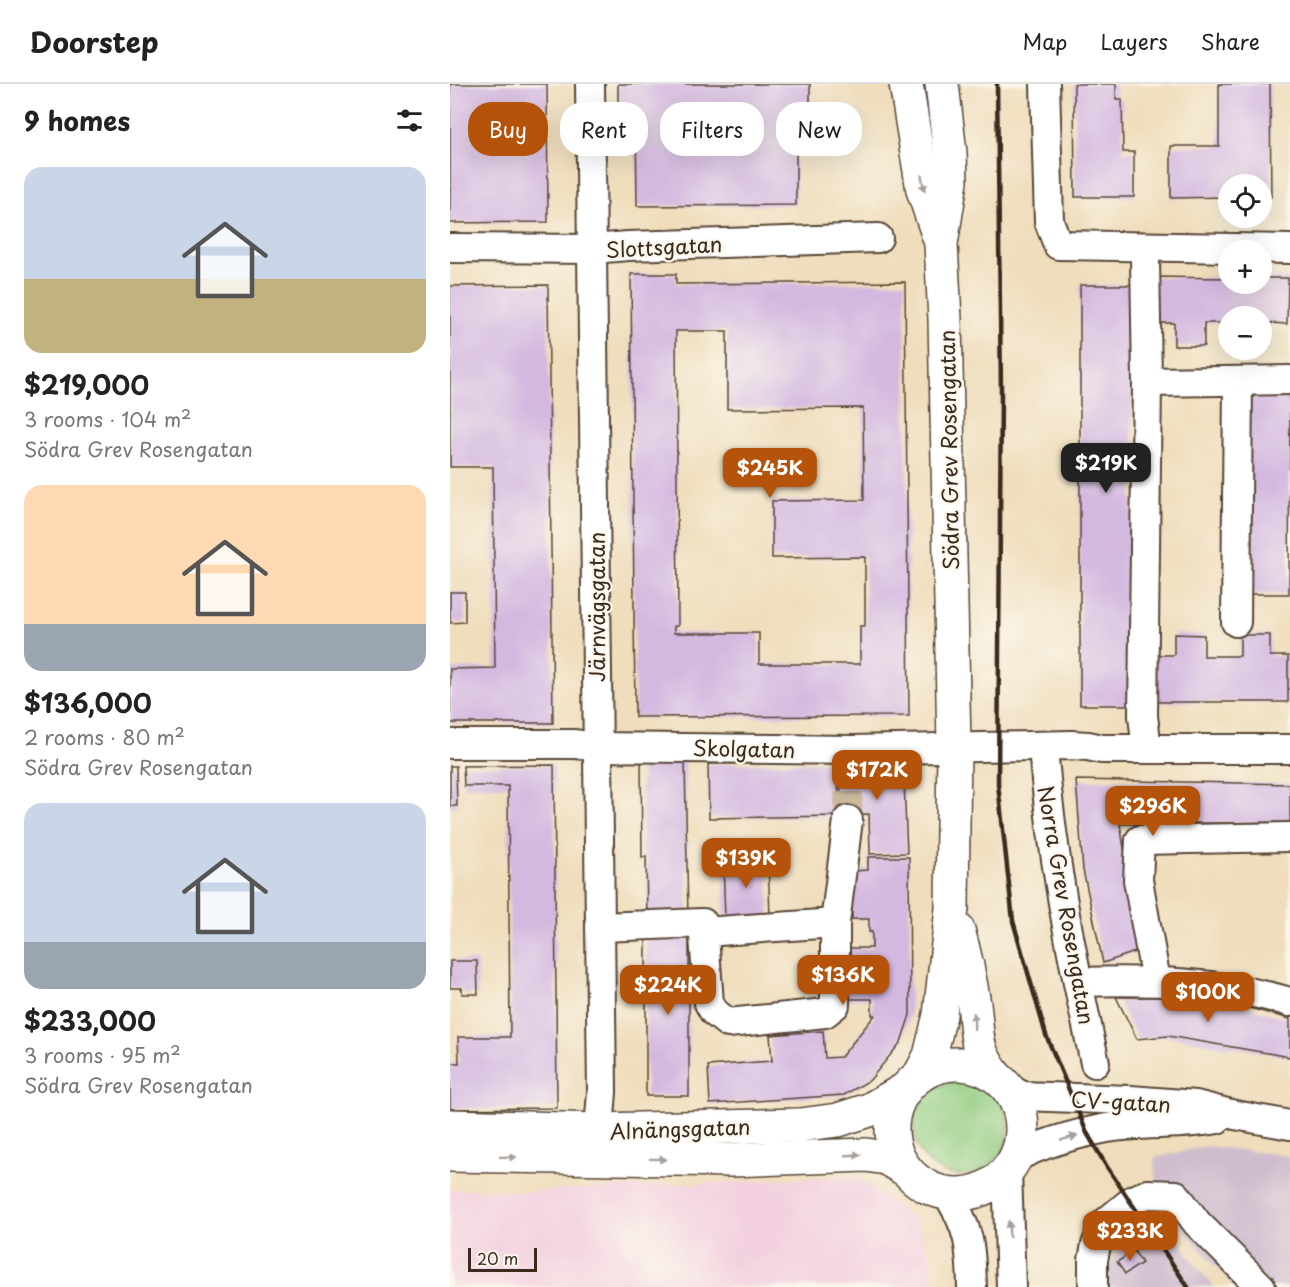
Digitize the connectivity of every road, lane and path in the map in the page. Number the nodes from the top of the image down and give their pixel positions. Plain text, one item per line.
1 (590, 84) edge
2 (906, 84) edge
3 (942, 84) edge
4 (1045, 84) edge
5 (878, 238) dead end
6 (941, 244) junction
7 (450, 248) edge
8 (593, 249) junction
9 (1290, 249) edge
10 (1145, 258) dead end
11 (1290, 380) edge
12 (1238, 381) junction
13 (1147, 382) junction
14 (1236, 622) dead end
15 (450, 744) edge
16 (954, 746) junction
17 (1042, 746) junction
18 (597, 747) junction
19 (1147, 749) junction
20 (1290, 749) edge
21 (848, 820) tunnel mouth
22 (1290, 837) edge
23 (952, 908) junction
24 (835, 922) junction
25 (600, 927) junction
26 (704, 932) junction
27 (1156, 981) junction
28 (1077, 982) junction
29 (1290, 1002) edge
30 (1095, 1063) dead end
31 (1001, 1081) junction
32 (912, 1083) junction
33 (1234, 1115) junction
34 (1290, 1125) edge
35 (450, 1126) edge
36 (599, 1144) junction
37 (450, 1155) edge
38 (1011, 1165) junction
39 (906, 1170) junction
40 (947, 1194) junction
41 (972, 1287) edge
42 (1011, 1287) edge
43 (1093, 1287) edge
44 (1262, 1287) edge

1 - 8 street, Järnvägsgatan
2 -> 6 main road, Södra Grev Rosengatan
3 - 6 main road, Södra Grev Rosengatan
4 - 9 street
5 - 8 street, Slottsgatan
6 - 16 main road, Södra Grev Rosengatan
7 - 8 street, Slottsgatan
8 - 18 street, Järnvägsgatan
10 - 13 street
11 - 12 street
12 - 13 street
12 - 14 street
13 - 19 street
15 - 18 street, Skolgatan
16 - 17 street, Skolgatan
16 - 18 street, Skolgatan
16 - 23 main road, Södra Grev Rosengatan
17 - 19 street, Skolgatan
17 - 28 street, Norra Grev Rosengatan
18 - 25 street, Järnvägsgatan
19 - 20 street, Skolgatan
21 - 24 street
22 - 27 street
31 -> 23 main road, Södra Grev Rosengatan
23 - 32 main road, Södra Grev Rosengatan
24 - 26 street
24 - 26 street
25 - 26 street
25 - 36 street, Järnvägsgatan
27 - 28 street
27 - 29 street
28 - 30 street, Norra Grev Rosengatan
31 - 32 main road
31 - 33 street, CV-gatan
31 - 38 main road
32 - 36 main road, Alnängsgatan
32 - 39 main road
33 - 34 street, CV-gatan
38 -> 33 street, CV-gatan
35 - 36 main road, Alnängsgatan
37 -> 36 main road, Alnängsgatan
36 -> 39 main road, Alnängsgatan
38 - 40 main road
42 -> 38 street
39 - 40 main road
40 - 41 street
43 - 44 street

